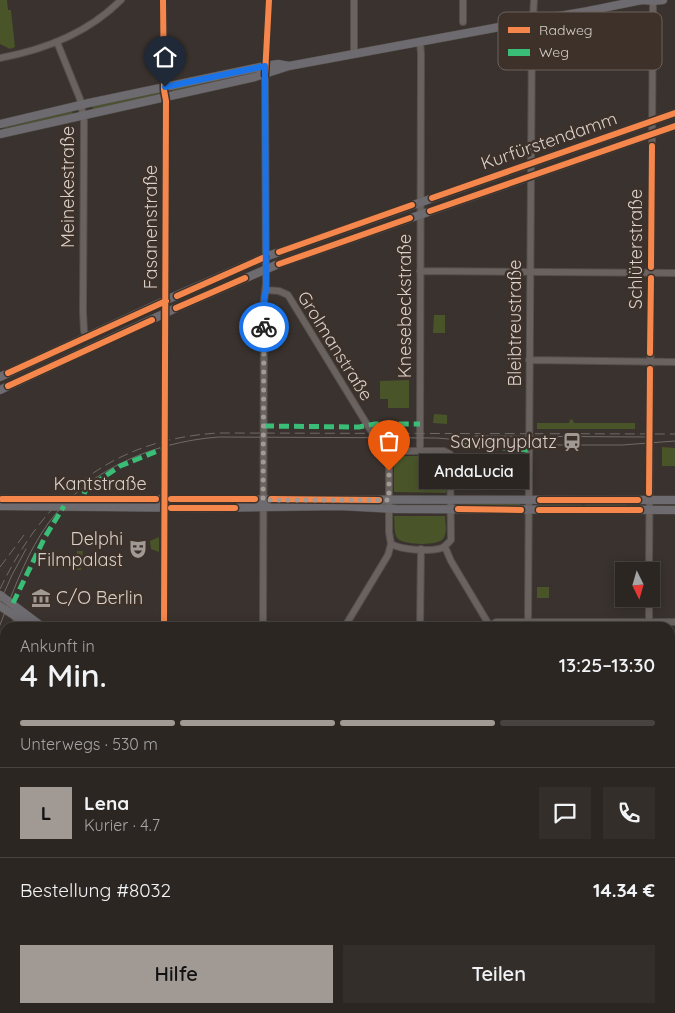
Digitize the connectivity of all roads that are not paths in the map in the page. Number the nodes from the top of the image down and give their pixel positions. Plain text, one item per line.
1 (121, 0) edge
2 (163, 0) edge
3 (269, 0) edge
4 (354, 0) edge
5 (463, 0) edge
6 (644, 0) edge
7 (663, 0) edge
8 (653, 1) edge
9 (582, 12) edge
10 (463, 22) dead end
11 (498, 27) edge
12 (57, 42) junction
13 (420, 42) junction
14 (354, 54) junction
15 (0, 58) edge
16 (265, 66) junction
17 (289, 66) junction
18 (532, 70) edge
19 (652, 70) edge
20 (265, 74) junction
21 (165, 87) junction
22 (166, 96) junction
23 (81, 105) junction
24 (675, 113) edge
25 (83, 116) junction
26 (652, 122) junction
27 (0, 124) edge
28 (675, 126) edge
29 (0, 134) edge
30 (652, 134) junction
31 (531, 164) junction
32 (530, 176) junction
33 (421, 201) junction
34 (421, 214) junction
35 (265, 257) junction
36 (266, 269) junction
37 (420, 271) junction
38 (530, 272) junction
39 (651, 272) junction
40 (675, 272) edge
41 (266, 290) junction
42 (166, 301) junction
43 (166, 314) junction
44 (86, 337) junction
45 (529, 360) junction
46 (650, 362) junction
47 (675, 362) edge
48 (0, 377) edge
49 (0, 390) edge
50 (420, 451) junction
51 (390, 454) junction
52 (0, 499) edge
53 (165, 499) junction
54 (389, 500) junction
55 (451, 500) junction
56 (529, 500) junction
57 (649, 500) junction
58 (675, 500) edge
59 (263, 504) junction
60 (0, 506) edge
61 (165, 507) junction
62 (389, 509) junction
63 (451, 509) junction
64 (529, 510) junction
65 (649, 510) junction
66 (675, 510) edge
67 (392, 544) junction
68 (445, 546) junction
69 (420, 549) junction
70 (649, 562) edge
71 (0, 594) edge
72 (0, 606) edge
73 (649, 608) edge
74 (18, 618) junction
75 (16, 622) edge
76 (24, 622) edge
77 (36, 622) edge
78 (164, 622) edge
79 (263, 622) edge
80 (348, 622) edge
81 (420, 622) edge
82 (487, 622) edge
83 (496, 622) edge
84 (528, 622) joint
85 (649, 622) edge

1 - 12 street
2 - 21 street
3 - 16 street
4 - 14 street
5 - 10 street
6 - 8 main road
6 - 9 main road
7 - 8 main road
11 - 13 main road
12 - 15 street
12 - 23 street, Meinekestraße
13 - 14 main road
13 - 33 street, Knesebeckstraße
14 - 17 main road
16 - 17 main road
16 - 20 street
16 - 21 main road
17 - 20 main road
18 - 31 street, Bleibtreustraße
19 - 26 street, Schlüterstraße
20 - 22 main road
20 - 35 street
21 - 23 main road
22 - 25 main road
22 - 42 street, Fasanenstraße
23 - 25 street, Meinekestraße
23 - 27 main road
24 - 26 main road, Kurfürstendamm
25 - 29 main road
25 - 44 street, Meinekestraße
26 - 30 street, Schlüterstraße
26 - 31 main road, Kurfürstendamm
28 - 30 main road, Kurfürstendamm
30 - 32 main road, Kurfürstendamm
30 - 39 street, Schlüterstraße
31 - 32 street, Bleibtreustraße
31 - 33 main road, Kurfürstendamm
32 - 34 main road, Kurfürstendamm
32 - 38 street, Bleibtreustraße
33 - 34 street, Knesebeckstraße
33 - 35 main road, Kurfürstendamm
34 - 36 main road, Kurfürstendamm
34 - 37 street, Knesebeckstraße
35 - 36 street
35 - 42 main road, Kurfürstendamm
36 - 41 street
36 - 43 main road, Kurfürstendamm
37 - 38 street
37 - 50 street, Knesebeckstraße
38 - 39 street
38 - 45 street, Bleibtreustraße
39 - 40 street
39 - 46 street, Schlüterstraße
41 - 51 street, Grolmanstraße
41 - 59 street
42 - 43 street, Fasanenstraße
42 - 44 main road, Kurfürstendamm
43 - 49 main road, Kurfürstendamm
43 - 53 street, Fasanenstraße
44 - 48 main road, Kurfürstendamm
45 - 46 street
45 - 56 street, Bleibtreustraße
46 - 47 street
46 - 57 street, Schlüterstraße
50 - 51 street
50 - 55 street
51 - 54 street
52 - 53 main road, Kantstraße
53 - 59 main road, Kantstraße
53 - 61 street, Fasanenstraße
54 - 55 main road, Kantstraße
54 - 59 main road, Kantstraße
54 - 62 street
55 - 56 main road, Kantstraße
55 - 63 street
56 - 57 main road, Kantstraße
56 - 64 street, Bleibtreustraße
57 - 58 main road, Kantstraße
57 - 65 street, Schlüterstraße
59 - 61 main road, Kantstraße
59 - 62 main road, Kantstraße
59 - 79 street
60 - 61 main road, Kantstraße
61 - 78 street, Fasanenstraße
62 - 63 main road, Kantstraße
62 - 67 street
63 - 64 main road, Kantstraße
63 - 68 street
64 - 65 main road, Kantstraße
64 - 84 street, Bleibtreustraße
65 - 66 main road, Kantstraße
65 - 70 street, Schlüterstraße
67 - 69 street
67 - 80 street
68 - 69 street
68 - 82 street
69 - 81 street
71 - 77 main road
72 - 74 main road
73 - 85 street
74 - 75 street
74 - 76 main road
83 - 84 street

